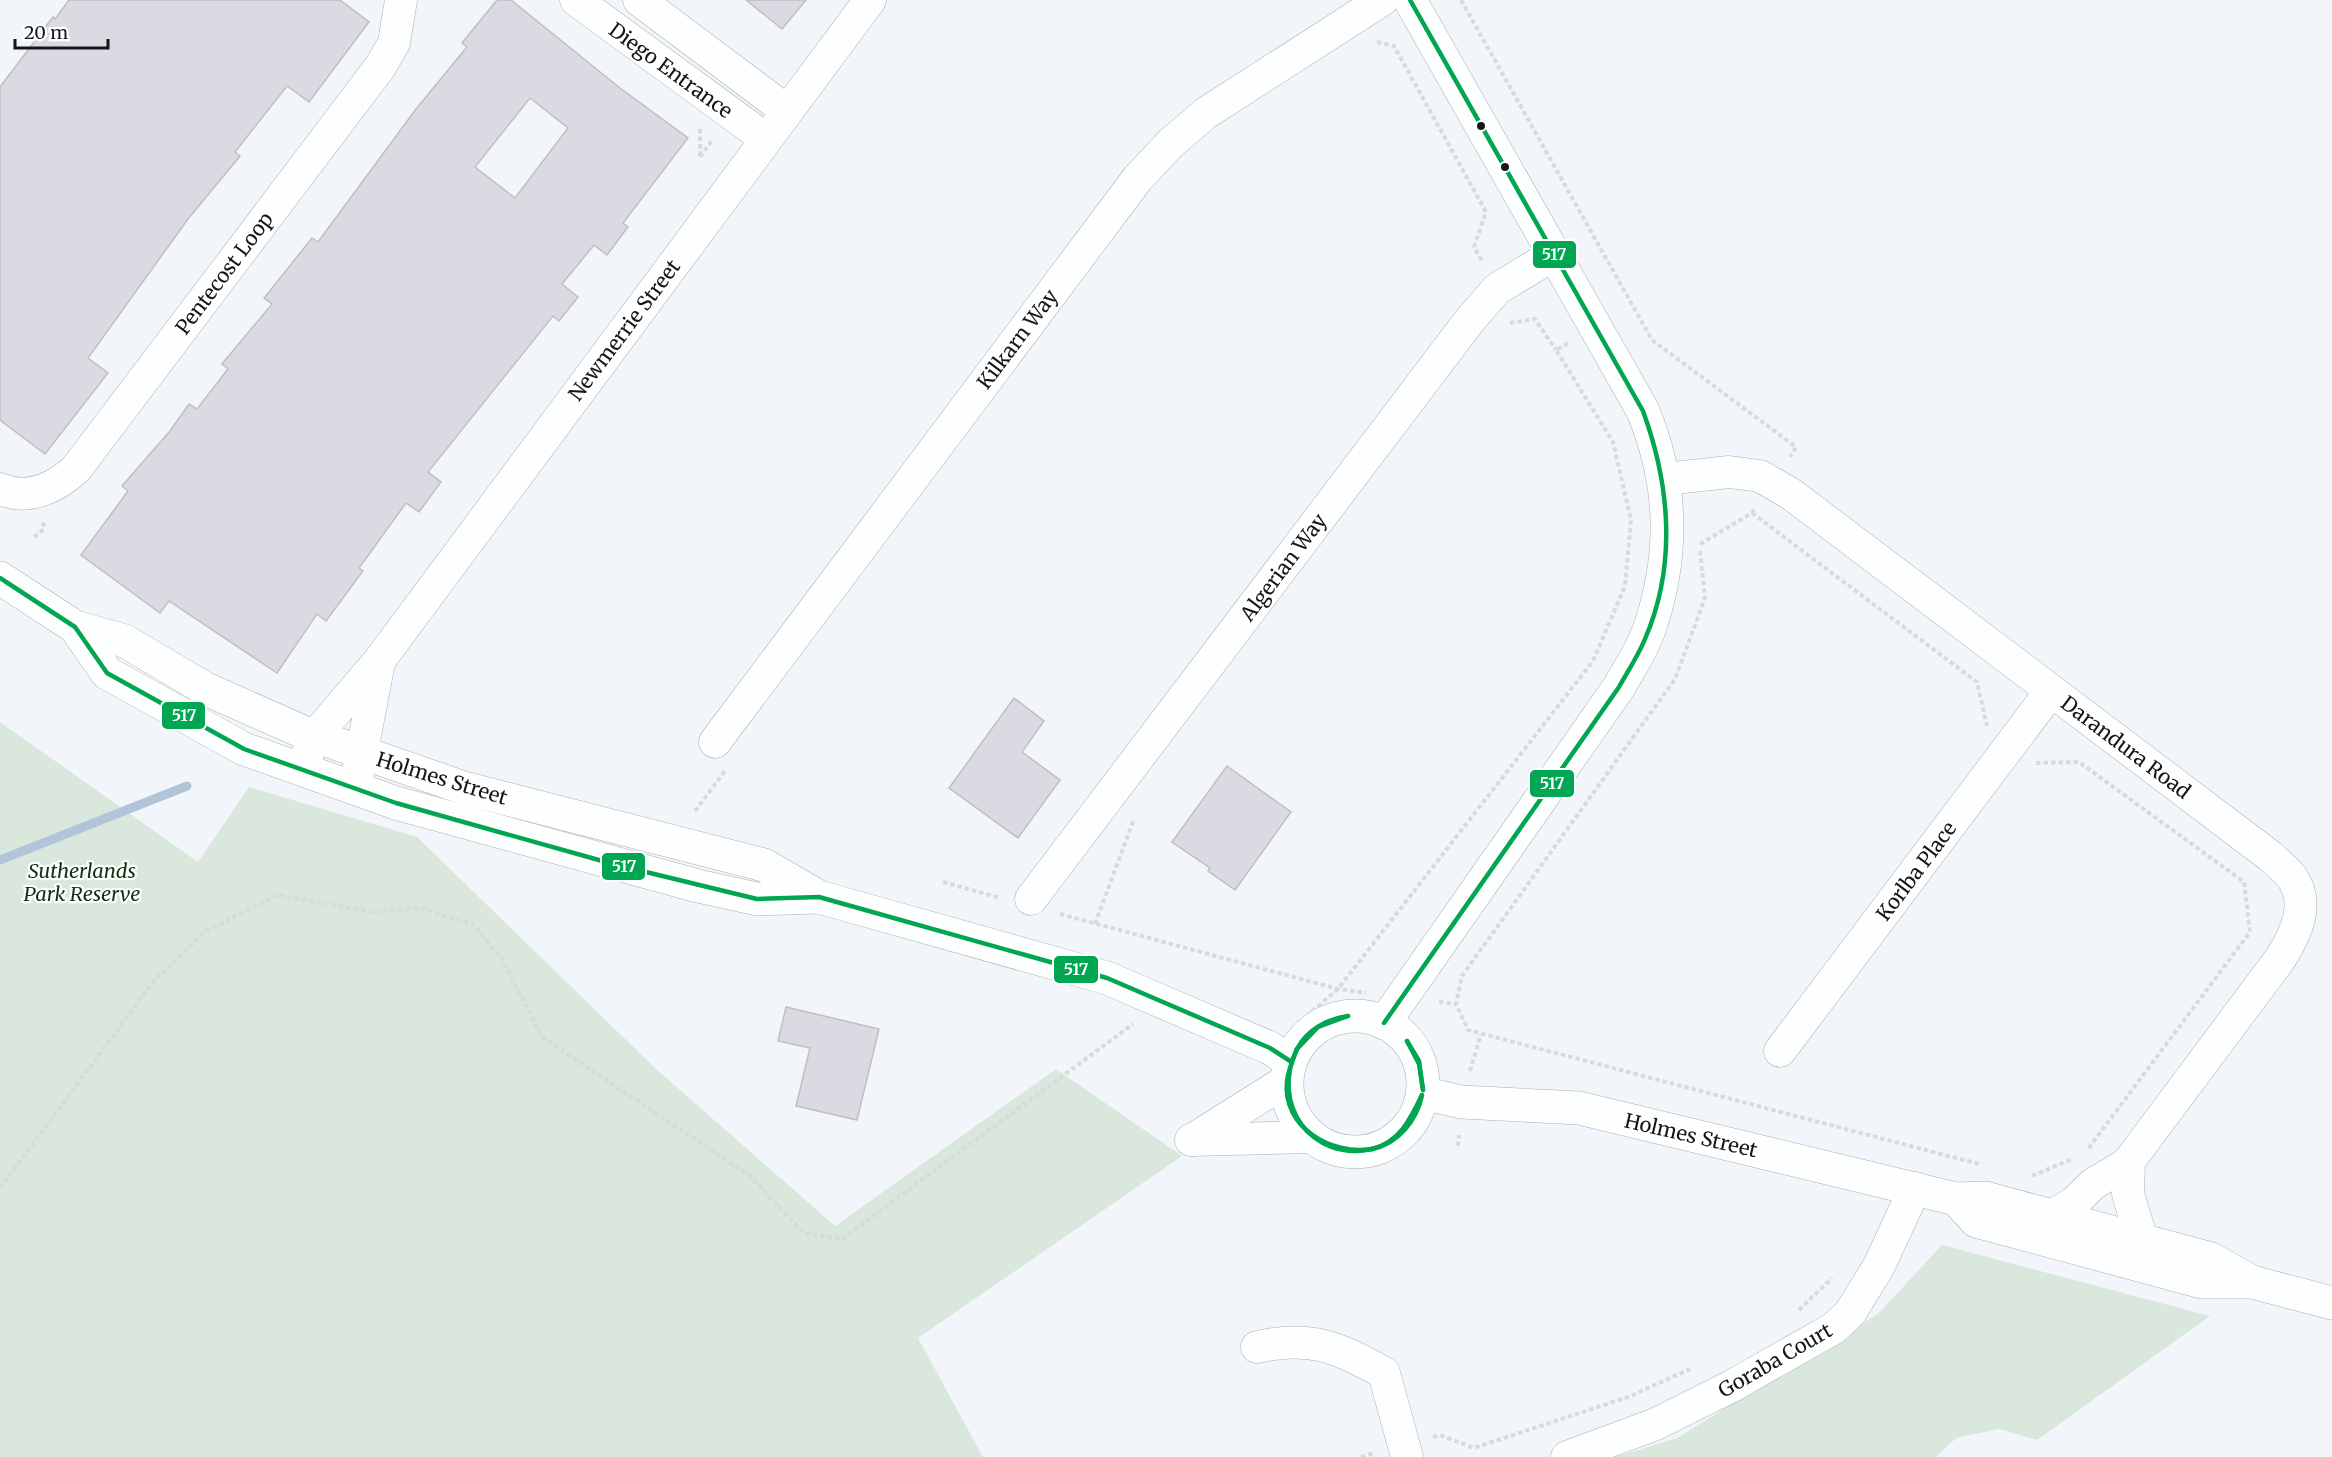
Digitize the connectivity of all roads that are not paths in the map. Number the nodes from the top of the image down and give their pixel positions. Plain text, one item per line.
1 (401, 0) edge
2 (576, 0) edge
3 (639, 0) edge
4 (870, 0) edge
5 (1382, 0) edge
6 (1410, 0) edge
7 (787, 111) junction
8 (766, 139) junction
9 (1553, 255) junction
10 (1665, 479) junction
11 (0, 489) edge
12 (0, 578) edge
13 (75, 627) junction
14 (379, 661) junction
15 (2051, 691) junction
16 (315, 736) junction
17 (363, 753) junction
18 (723, 753) road end
19 (300, 769) junction
20 (355, 788) junction
21 (819, 897) junction
22 (1031, 899) dead end
23 (1384, 1023) junction
24 (1780, 1051) dead end
25 (1288, 1071) junction
26 (1423, 1093) junction
27 (1311, 1137) junction
28 (2128, 1162) junction
29 (1915, 1188) junction
30 (1956, 1199) junction
31 (2052, 1216) junction
32 (2142, 1240) junction
33 (2252, 1282) junction
34 (2332, 1303) edge
35 (1257, 1347) dead end
36 (1406, 1451) edge
37 (1567, 1457) edge

1 - 11 street, Pentecost Loop
2 - 8 street, Diego Entrance
3 - 7 street, Diego Entrance
4 - 7 street, Newmerrie Street
5 - 18 street, Kilkarn Way
6 - 9 main road
7 - 8 street, Newmerrie Street
8 - 14 street, Newmerrie Street
9 - 10 main road
9 - 22 street, Algerian Way
10 - 15 street, Darandura Road
10 - 23 main road
12 - 13 main road, Holmes Street
13 - 16 main road, Holmes Street
13 - 19 main road, Holmes Street
14 - 16 street, Newmerrie Street
14 - 17 street, Newmerrie Street
15 - 24 street, Korlba Place
15 - 28 street, Darandura Road
16 - 17 main road, Holmes Street
16 - 19 street, Newmerrie Street
17 - 20 street, Newmerrie Street
17 - 21 main road, Holmes Street
19 - 20 main road, Holmes Street
20 - 21 main road, Holmes Street
21 - 25 main road, Holmes Street
23 - 25 main road
23 - 26 main road
25 - 27 main road
25 - 27 street
26 - 27 main road
26 - 29 main road, Holmes Street
28 - 31 street, Darandura Road
28 - 32 street
29 - 30 main road, Holmes Street
29 - 37 street, Goraba Court
30 - 31 main road, Holmes Street
30 - 33 main road, Holmes Street
31 - 32 main road, Holmes Street
32 - 33 main road, Holmes Street
33 - 34 main road, Holmes Street
35 - 36 street

